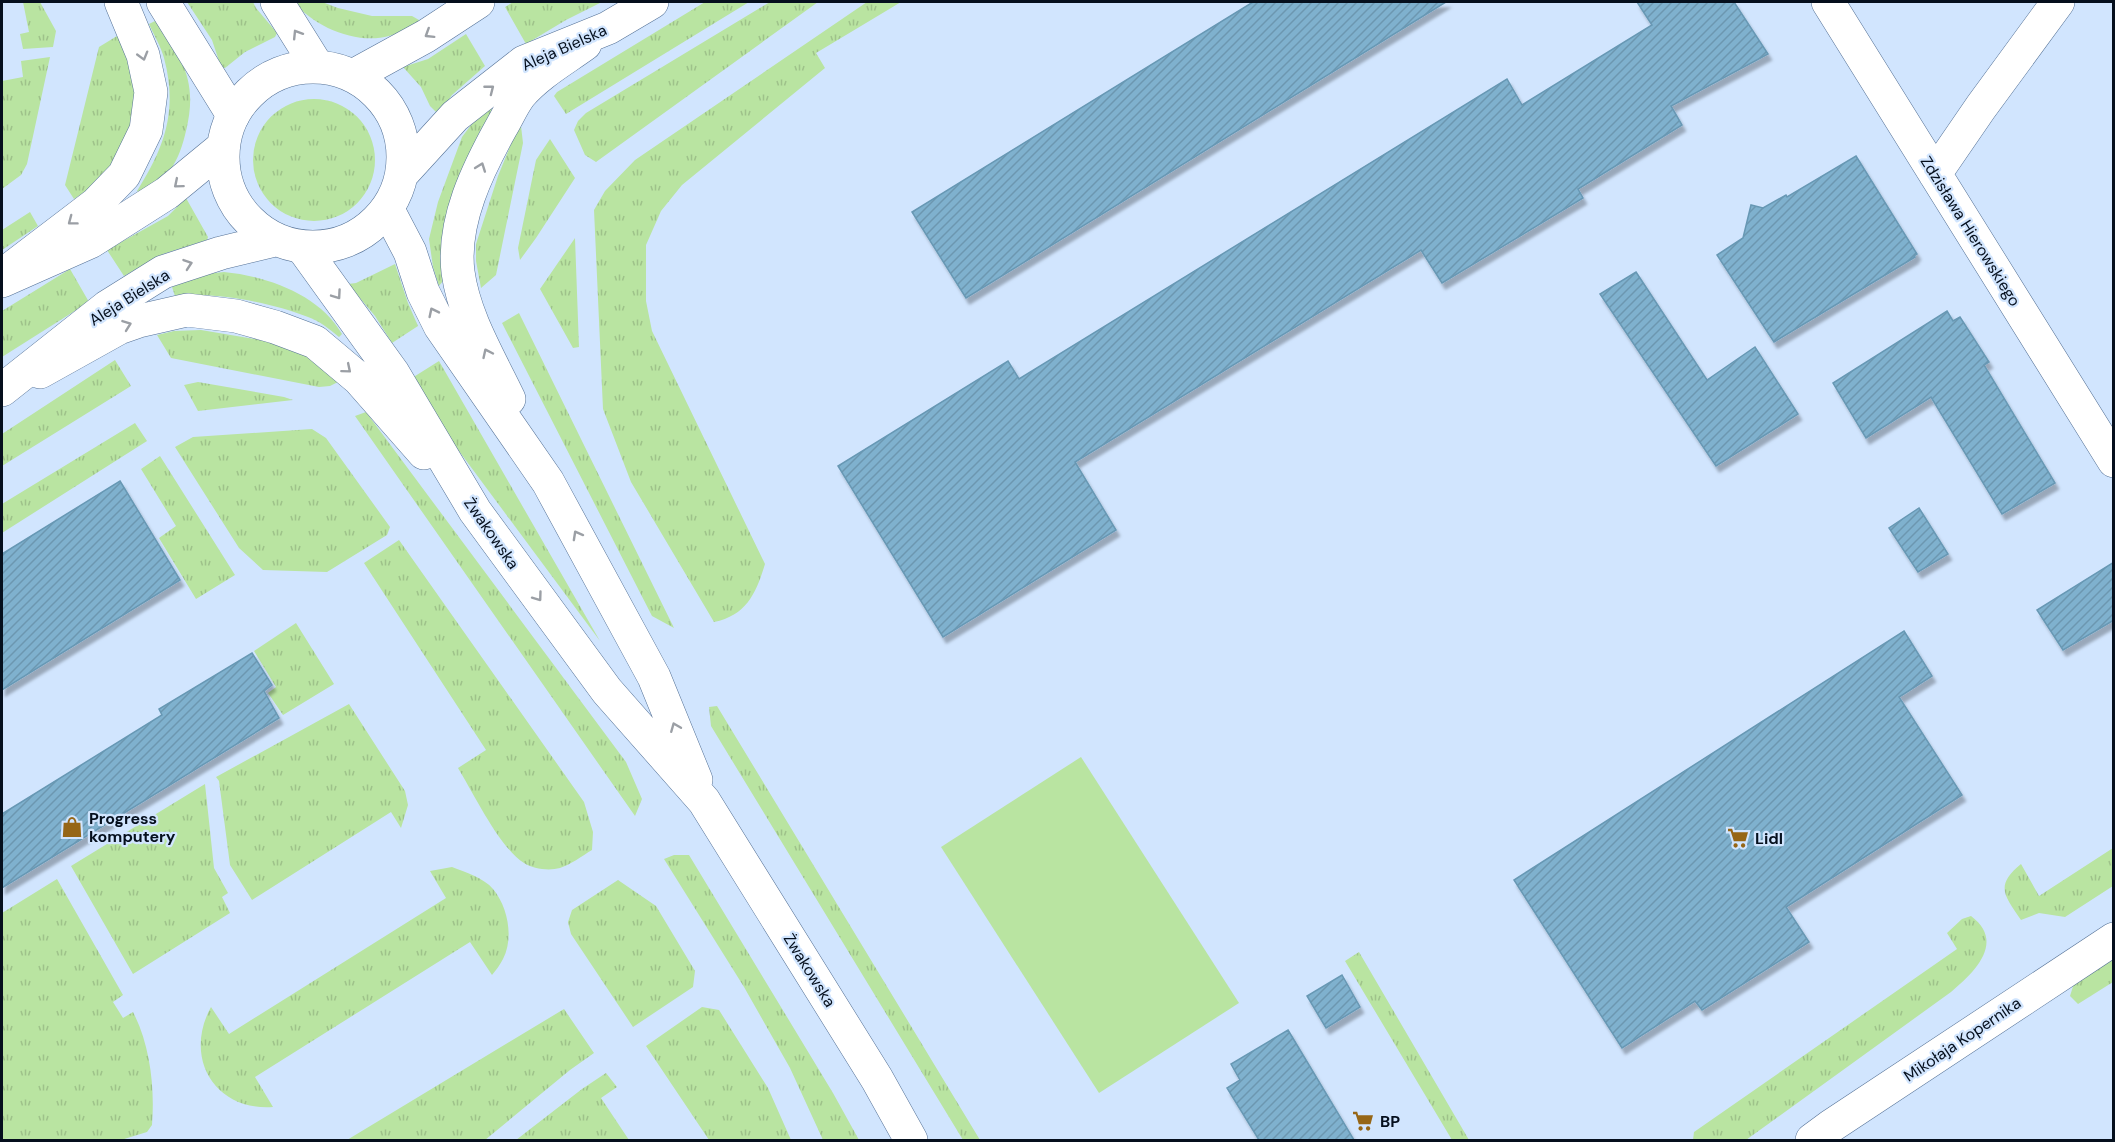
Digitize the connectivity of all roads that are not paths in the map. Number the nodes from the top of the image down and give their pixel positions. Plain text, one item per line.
1 (121, 2) edge
2 (163, 2) edge
3 (277, 2) edge
4 (478, 2) edge
5 (652, 2) edge
6 (1828, 2) edge
7 (2058, 2) edge
8 (608, 28) junction
9 (316, 66) junction
10 (353, 76) junction
11 (233, 115) junction
12 (223, 147) junction
13 (403, 172) junction
14 (1935, 174) junction
15 (388, 210) junction
16 (289, 244) junction
17 (2, 276) edge
18 (2, 281) edge
19 (2, 391) edge
20 (2114, 461) edge
21 (548, 482) junction
22 (475, 511) junction
23 (704, 801) junction
24 (2114, 939) edge
25 (911, 1140) edge
26 (1812, 1140) edge

1 -> 17 street
2 - 11 street
9 -> 3 street
4 -> 10 street
5 - 8 street, Aleja Bielska
6 - 14 street, Zdzisława Hierowskiego
7 - 14 street
13 -> 8 street, Aleja Bielska
21 -> 8 street
9 - 10 street
9 - 11 street
10 - 13 street
11 - 12 street
12 - 16 street
12 -> 18 street
13 - 15 street
14 - 20 street, Zdzisława Hierowskiego
15 - 16 street
21 -> 15 street, Żwakowska
19 -> 16 street, Aleja Bielska
16 -> 22 street, Żwakowska
19 -> 22 street
23 -> 21 street, Żwakowska
22 -> 23 street, Żwakowska
23 - 25 street, Żwakowska
24 - 26 street, Mikołaja Kopernika

